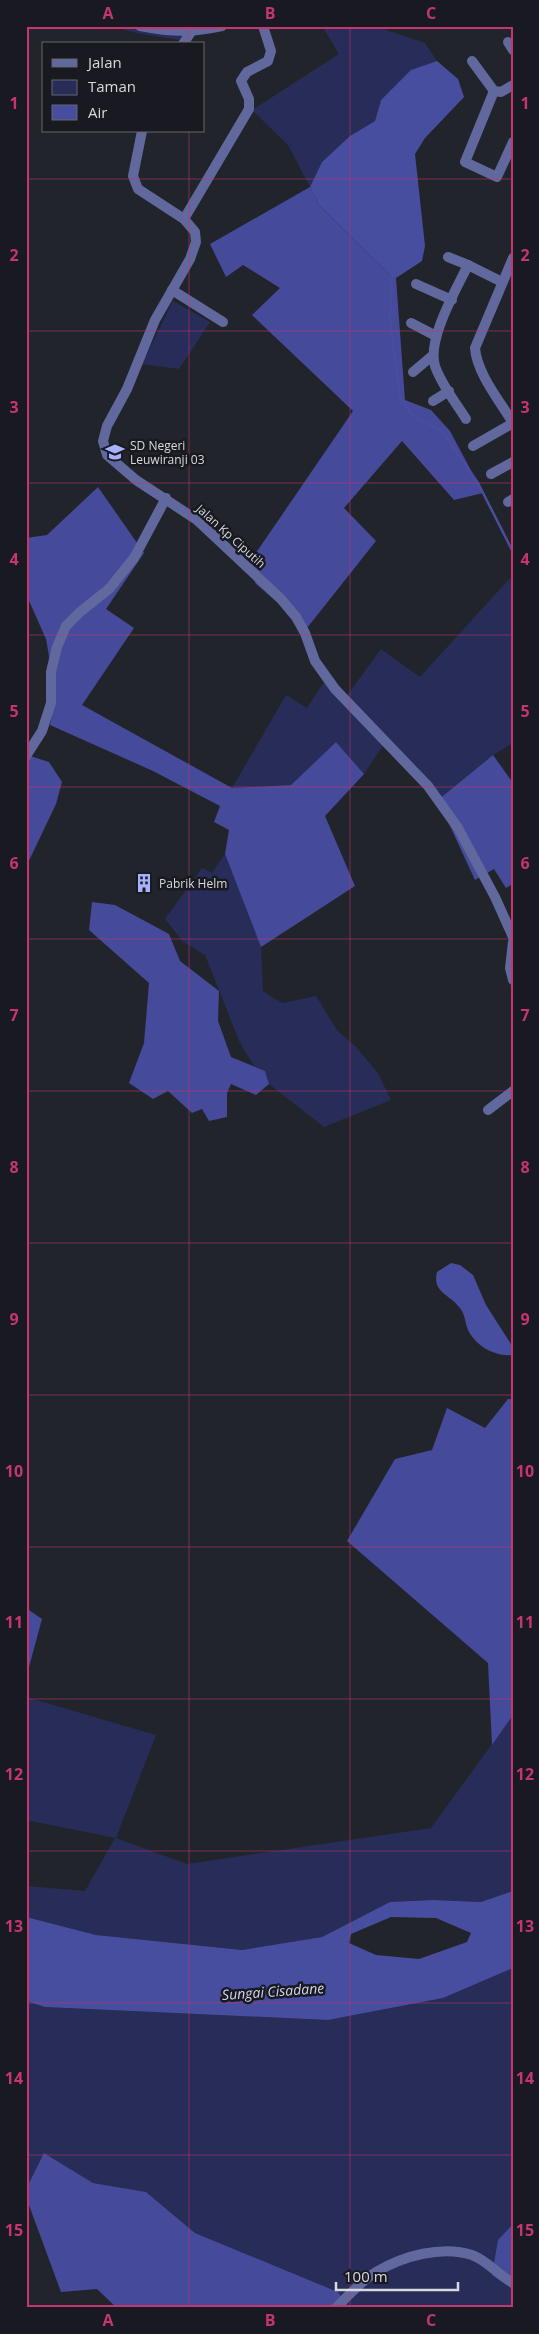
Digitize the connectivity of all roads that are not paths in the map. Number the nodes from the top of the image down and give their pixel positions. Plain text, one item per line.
1 (140, 26) edge
2 (222, 26) edge
3 (263, 26) edge
4 (191, 32) junction
5 (184, 42) edge
6 (472, 60) dead end
7 (513, 84) edge
8 (494, 91) junction
9 (142, 132) edge
10 (513, 142) edge
11 (184, 219) junction
12 (448, 257) dead end
13 (513, 258) edge
14 (468, 265) junction
15 (502, 282) junction
16 (416, 284) dead end
17 (172, 290) junction
18 (452, 300) junction
19 (223, 322) dead end
20 (411, 323) dead end
21 (436, 336) junction
22 (432, 356) junction
23 (413, 372) dead end
24 (449, 391) junction
25 (433, 401) dead end
26 (466, 419) dead end
27 (513, 423) edge
28 (473, 446) dead end
29 (513, 462) edge
30 (491, 474) dead end
31 (166, 498) junction
32 (26, 756) edge
33 (513, 937) edge
34 (513, 942) edge
35 (513, 980) edge
36 (513, 1091) edge
37 (488, 1110) dead end
38 (513, 2284) edge
39 (336, 2308) edge

1 - 4 street
2 - 4 street
3 - 11 street
4 - 5 street
6 - 8 street
7 - 8 street
8 - 10 street
9 - 11 street, Jalan Kp Ciputih
11 - 17 street, Jalan Kp Ciputih
12 - 14 street
13 - 15 street
14 - 15 street
14 - 18 street
15 - 27 street
16 - 18 street
17 - 19 street
17 - 31 street, Jalan Kp Ciputih
18 - 21 street
20 - 21 street
21 - 22 street
22 - 23 street
22 - 24 street
24 - 25 street
24 - 26 street
27 - 28 street
29 - 30 street
31 - 32 street
31 - 33 street, Jalan Kp Ciputih
34 - 35 street
36 - 37 street
38 - 39 street

